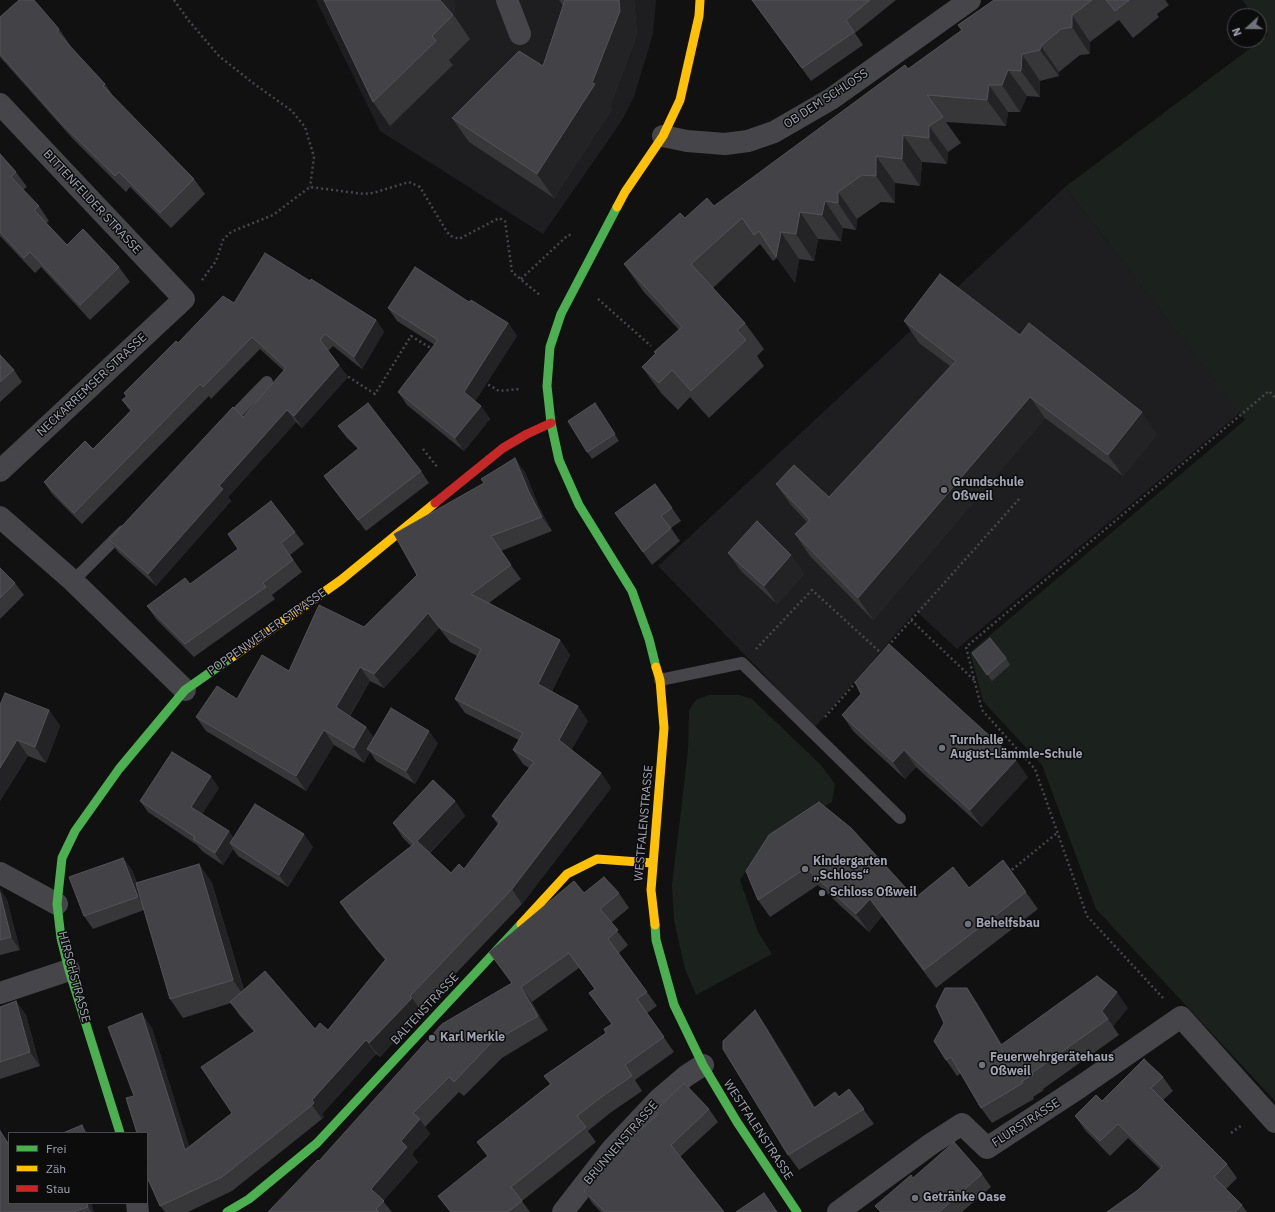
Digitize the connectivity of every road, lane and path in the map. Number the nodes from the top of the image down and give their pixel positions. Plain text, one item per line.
1 (174, 0) edge
2 (507, 0) edge
3 (700, 0) edge
4 (970, 0) edge
5 (520, 34) dead end
6 (0, 104) edge
7 (663, 136) junction
8 (310, 187) junction
9 (600, 237) junction
10 (579, 281) junction
11 (184, 299) junction
12 (651, 346) dead end
13 (438, 353) edge
14 (343, 373) dead end
15 (479, 378) edge
16 (267, 382) dead end
17 (547, 386) junction
18 (1275, 398) edge
19 (551, 423) junction
20 (217, 434) edge
21 (0, 471) edge
22 (1020, 498) dead end
23 (0, 517) edge
24 (128, 525) edge
25 (73, 582) junction
26 (911, 620) junction
27 (881, 653) junction
28 (876, 659) edge
29 (742, 663) junction
30 (861, 676) edge
31 (660, 680) junction
32 (975, 680) junction
33 (186, 690) junction
34 (812, 732) junction
35 (900, 818) dead end
36 (1057, 832) junction
37 (653, 863) junction
38 (0, 873) edge
39 (1005, 875) edge
40 (57, 904) junction
41 (69, 970) junction
42 (0, 993) edge
43 (1180, 1017) junction
44 (703, 1064) junction
45 (1275, 1122) edge
46 (120, 1132) edge
47 (227, 1212) edge
48 (563, 1212) edge
49 (797, 1212) edge
50 (838, 1212) edge

1 - 8 path
2 - 5 street
3 - 7 street, WESTFALENSTRASSE
4 - 7 street, OB DEM SCHLOSS
6 - 11 street, BITTENFELDER STRASSE
7 - 9 street, WESTFALENSTRASSE
8 - 9 path
8 - 11 path
9 - 10 street, WESTFALENSTRASSE
10 - 12 path
10 - 17 street, WESTFALENSTRASSE
11 - 21 street, NECKARREMSER STRASSE
13 - 14 path
15 - 17 path
16 - 20 lane
17 - 19 street, WESTFALENSTRASSE
18 - 32 path
19 - 31 street, WESTFALENSTRASSE
19 - 33 street, POPPENWEILER STRASSE
22 - 26 path
23 - 25 street
24 - 25 lane
25 - 33 street
26 - 27 path
26 - 32 path
27 - 28 path
27 - 29 path
29 - 31 lane
29 - 34 lane
30 - 34 path
31 - 37 street, WESTFALENSTRASSE
32 - 36 path
33 - 40 street, HIRSCHSTRASSE
34 - 35 lane
36 - 39 path
36 - 43 path
37 - 44 street, WESTFALENSTRASSE
37 - 47 street, BALTENSTRASSE
38 - 40 street
40 - 41 street, HIRSCHSTRASSE
41 - 42 street
41 - 46 street, HIRSCHSTRASSE
43 - 45 street
43 - 50 street, FLURSTRASSE
44 - 48 street, BRUNNENSTRASSE
44 - 49 street, WESTFALENSTRASSE

